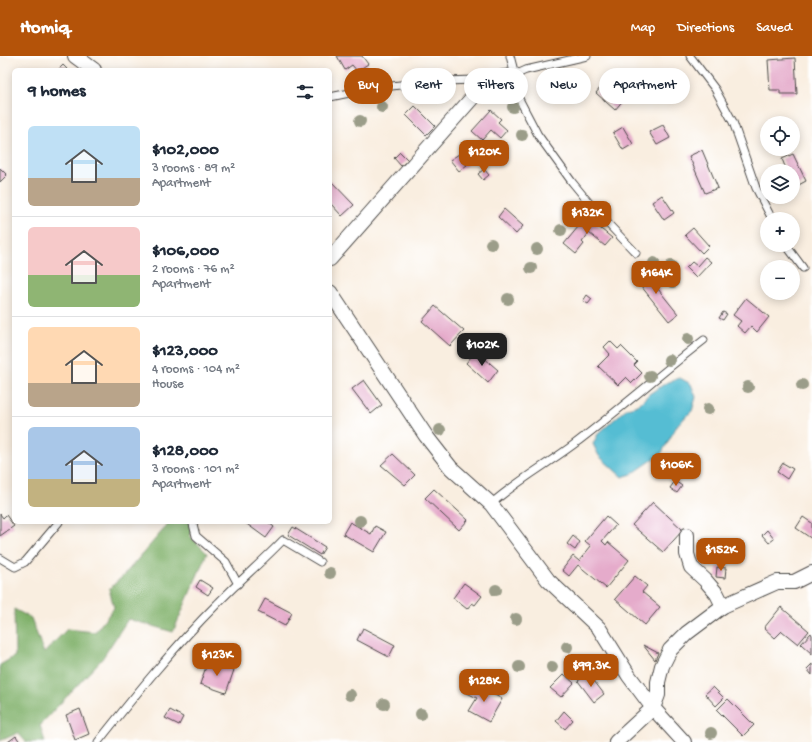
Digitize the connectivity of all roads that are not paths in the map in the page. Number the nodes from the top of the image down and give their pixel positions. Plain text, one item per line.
1 (75, 56) edge
2 (510, 56) edge
3 (587, 56) edge
4 (690, 56) edge
5 (91, 68) edge
6 (513, 68) edge
7 (528, 70) edge
8 (464, 80) edge
9 (332, 97) edge
10 (467, 104) edge
11 (522, 104) edge
12 (768, 212) edge
13 (791, 252) edge
14 (636, 253) dead end
15 (332, 257) edge
16 (803, 268) dead end
17 (332, 295) edge
18 (704, 340) dead end
19 (492, 504) junction
20 (57, 524) edge
21 (192, 524) edge
22 (686, 535) dead end
23 (0, 558) edge
24 (320, 562) dead end
25 (812, 573) edge
26 (238, 584) junction
27 (723, 606) junction
28 (653, 708) junction
29 (98, 742) edge
30 (616, 742) edge
31 (684, 742) edge

1 - 5 street
2 - 6 lane
3 - 7 lane
4 - 12 lane
8 - 9 lane
10 - 15 street
11 - 14 lane
13 - 16 lane
17 - 19 street
18 - 19 lane
19 - 28 street
20 - 23 lane
21 - 26 lane
22 - 27 street
24 - 26 lane
25 - 27 street
26 - 29 lane
27 - 28 street
28 - 30 street
28 - 31 street

